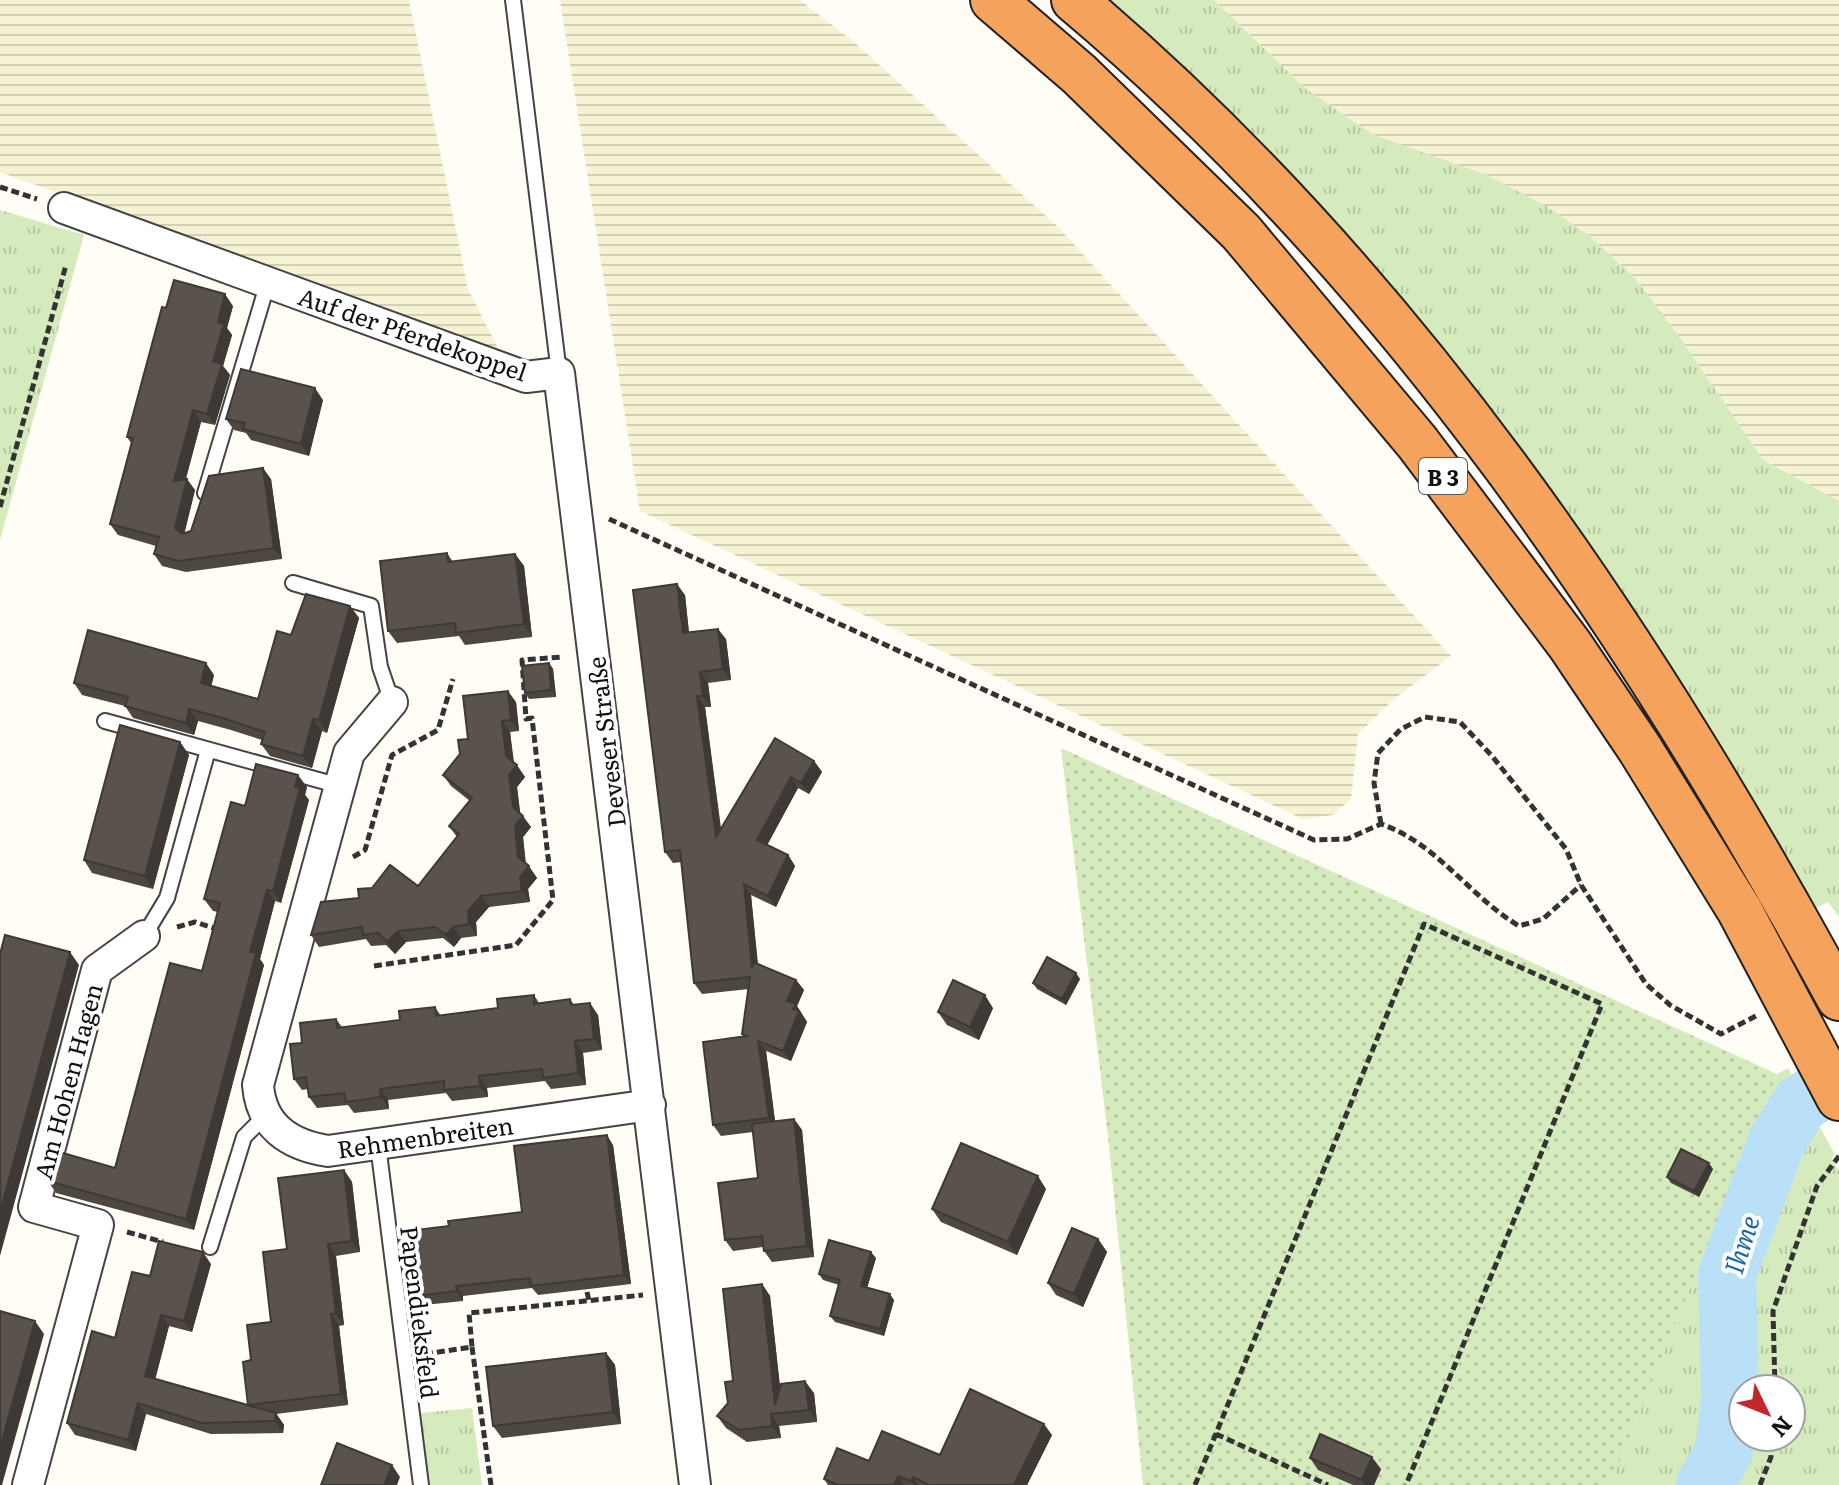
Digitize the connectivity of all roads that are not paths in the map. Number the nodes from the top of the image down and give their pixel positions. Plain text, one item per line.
1 (513, 0) edge
2 (993, 0) edge
3 (1074, 0) edge
4 (64, 208) dead end
5 (268, 282) junction
6 (559, 373) junction
7 (201, 506) edge
8 (293, 583) dead end
9 (392, 702) joint
10 (105, 721) dead end
11 (208, 750) junction
12 (340, 786) junction
13 (144, 936) joint
14 (1839, 998) edge
15 (1839, 1098) edge
16 (650, 1105) junction
17 (265, 1116) junction
18 (378, 1145) junction
19 (210, 1247) road end
20 (28, 1485) edge
21 (421, 1485) edge
22 (695, 1485) edge

1 - 6 lane, Deveser Straße
2 - 15 highway, B 3
3 - 14 highway, B 3
4 - 5 street, Auf der Pferdekoppel
5 - 6 street, Auf der Pferdekoppel
5 - 7 lane, Auf der Pferdekoppel
6 - 16 street, Deveser Straße
8 - 9 lane
9 - 12 street
10 - 11 lane
11 - 12 lane
11 - 13 lane, Am Hohen Hagen
12 - 17 street
13 - 20 street, Am Hohen Hagen
16 - 18 street, Rehmenbreiten
16 - 22 street, Deveser Straße
17 - 18 street, Rehmenbreiten
17 - 19 lane
18 - 21 lane, Papendieksfeld

